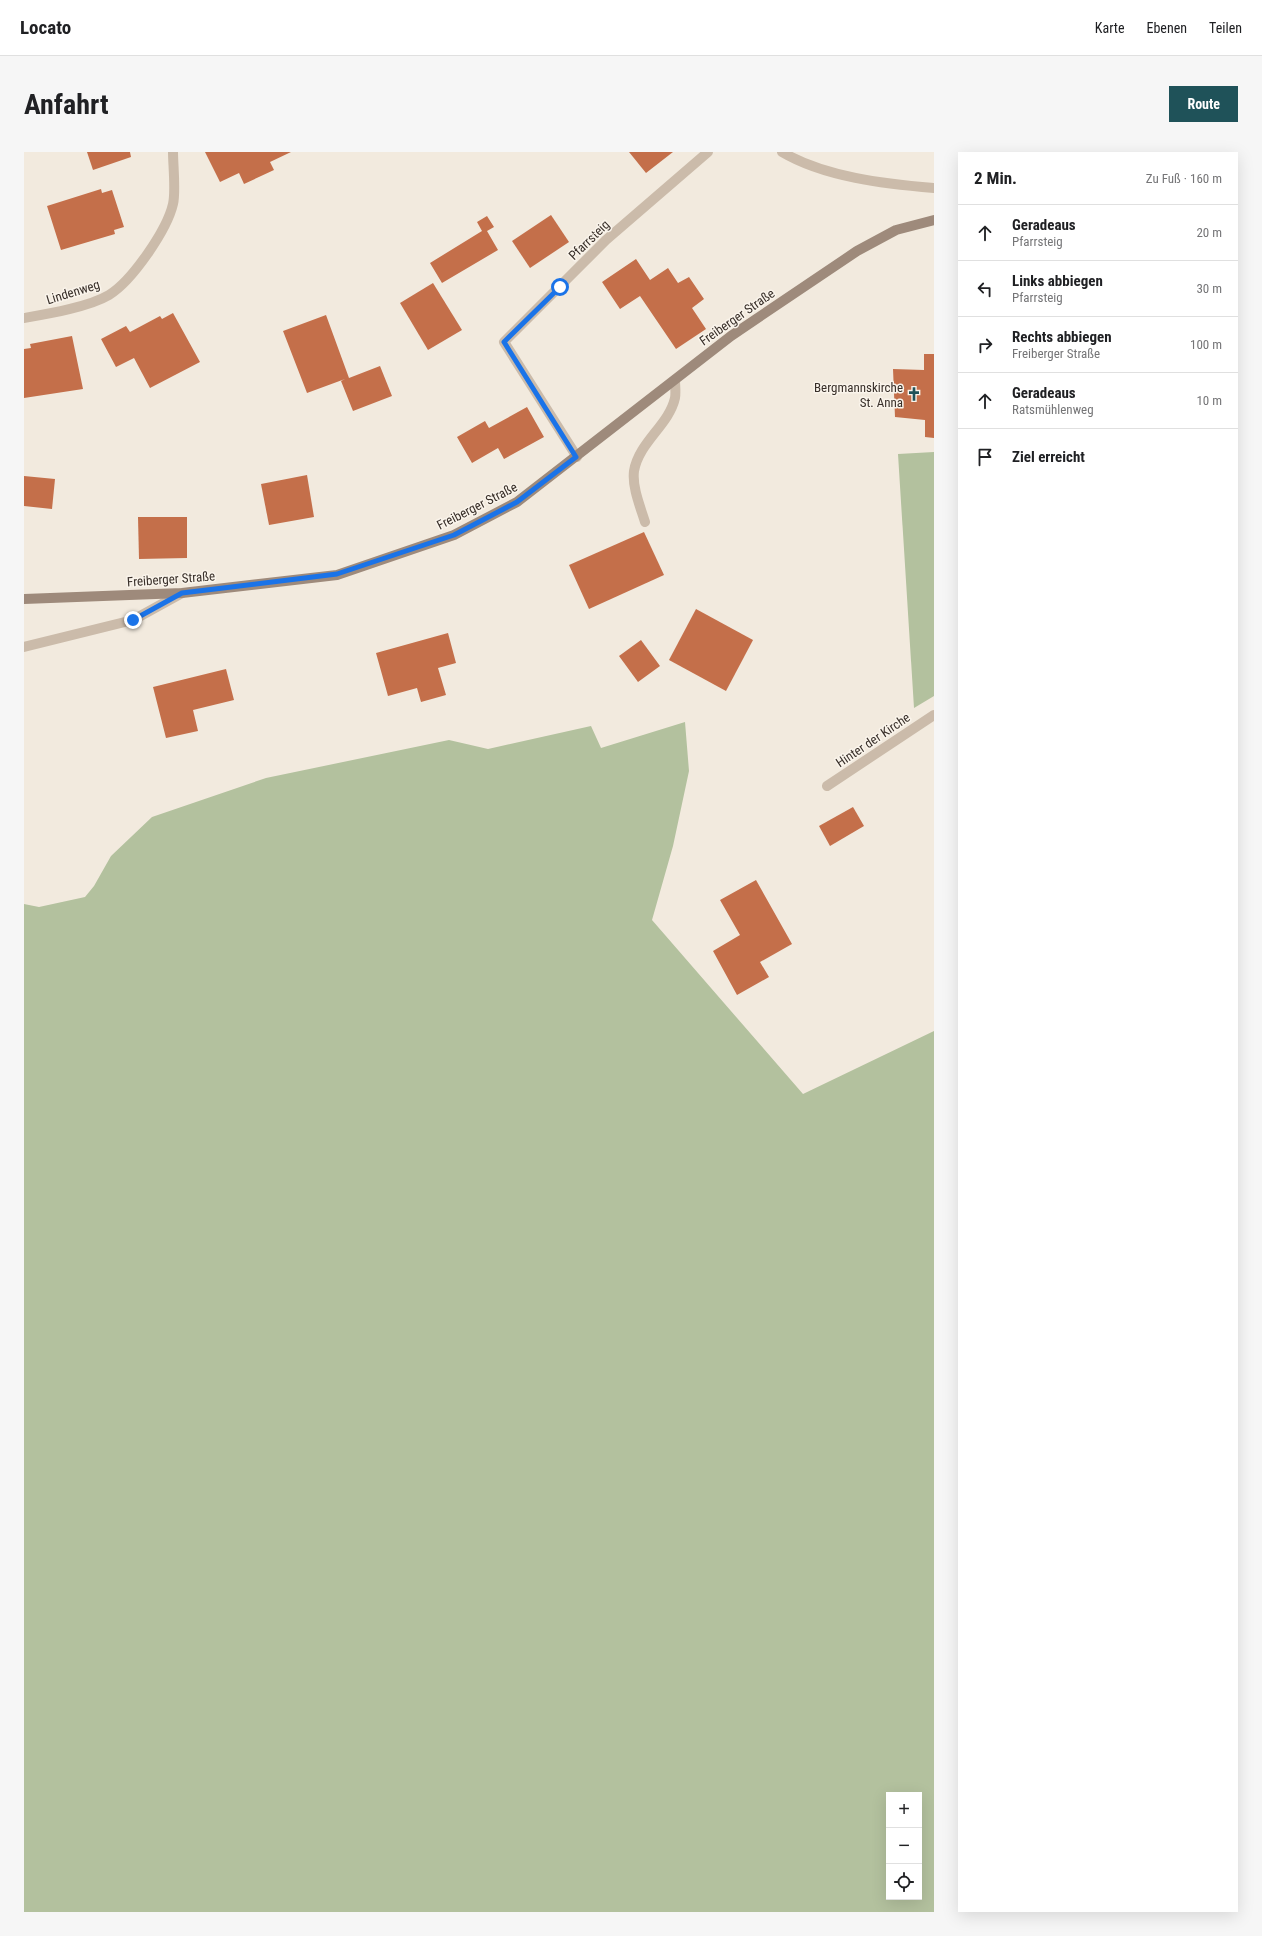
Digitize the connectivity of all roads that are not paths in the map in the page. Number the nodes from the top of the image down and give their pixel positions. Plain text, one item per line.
1 (173, 152) edge
2 (708, 152) edge
3 (782, 152) edge
4 (934, 188) edge
5 (934, 220) edge
6 (24, 318) edge
7 (675, 380) junction
8 (576, 457) junction
9 (645, 522) dead end
10 (182, 593) junction
11 (24, 599) edge
12 (24, 647) edge
13 (934, 715) edge
14 (827, 786) dead end

1 - 6 street, Lindenweg
2 - 8 street, Pfarrsteig
3 - 4 street
5 - 7 street, Freiberger Straße
7 - 8 street, Freiberger Straße
7 - 9 street
8 - 10 street, Freiberger Straße
10 - 11 street, Freiberger Straße
10 - 12 street
13 - 14 street, Hinter der Kirche

